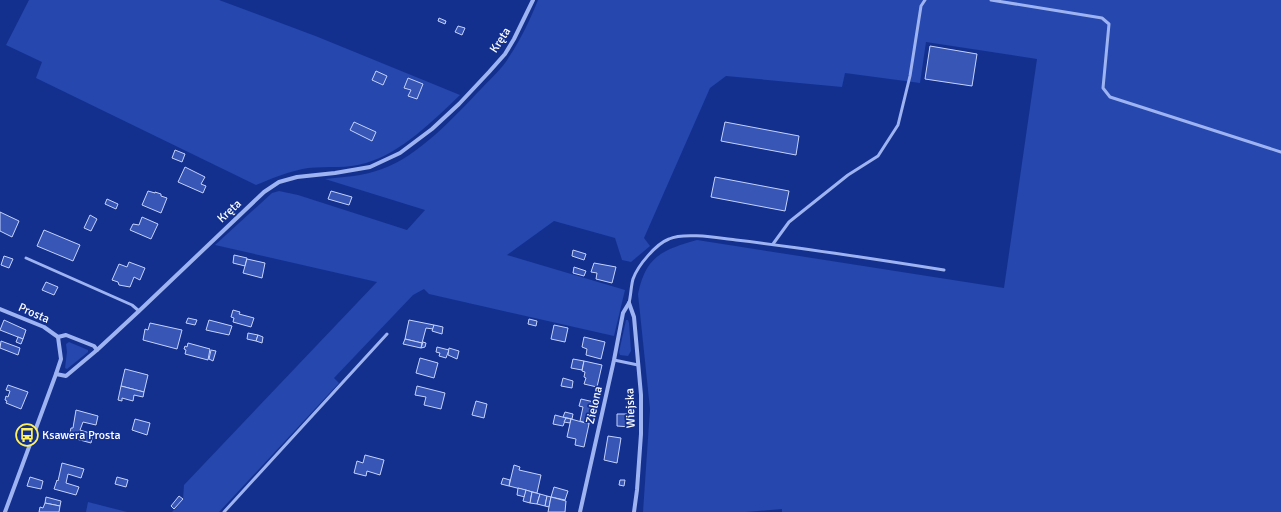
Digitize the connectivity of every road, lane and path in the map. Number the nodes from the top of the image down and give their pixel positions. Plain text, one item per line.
1 (533, 0) edge
2 (925, 0) edge
3 (991, 0) edge
4 (1281, 152) edge
5 (773, 244) junction
6 (26, 258) dead end
7 (944, 270) dead end
8 (629, 303) junction
9 (0, 309) edge
10 (139, 311) junction
11 (387, 334) dead end
12 (58, 337) junction
13 (97, 350) junction
14 (614, 360) junction
15 (638, 365) junction
16 (56, 374) junction
17 (5, 512) edge
18 (224, 512) edge
19 (580, 512) edge
20 (634, 512) edge

1 - 10 street, Kręta
2 - 5 lane
3 - 4 lane
5 - 7 lane
5 - 8 lane
6 - 10 lane
8 - 14 street, Zielona
8 - 15 street, Wiejska
9 - 12 street, Prosta
10 - 13 street, Kręta
11 - 18 lane
12 - 13 street, Prosta
12 - 16 street, Prosta
13 - 16 street, Kręta
14 - 15 lane
14 - 19 street, Zielona
15 - 20 street, Wiejska
16 - 17 street

